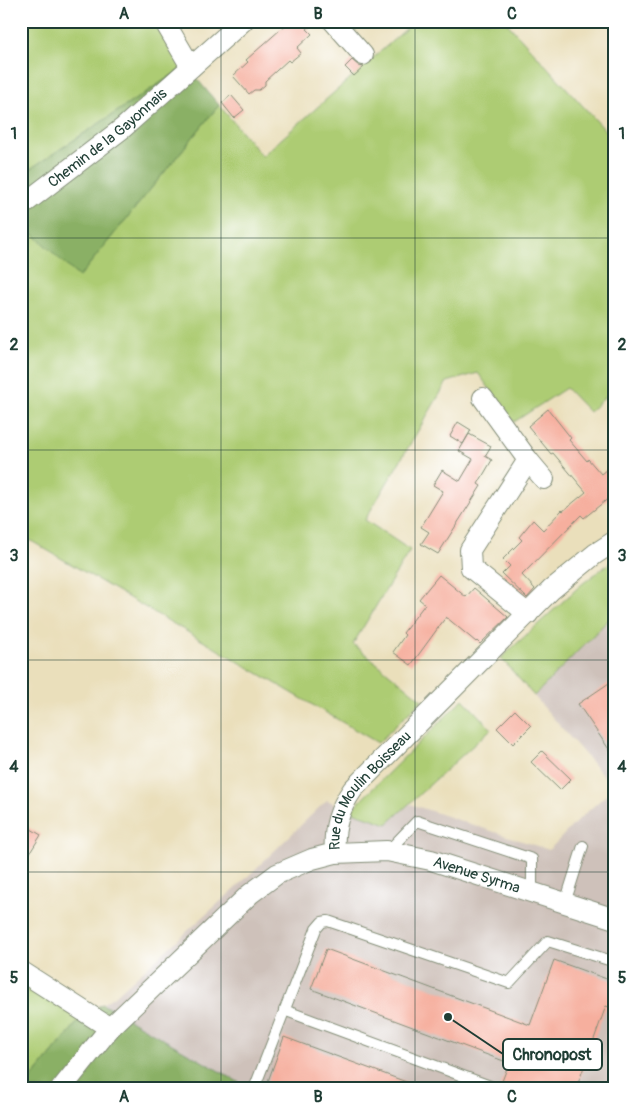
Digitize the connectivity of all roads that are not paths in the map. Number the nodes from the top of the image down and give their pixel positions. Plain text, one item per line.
1 (164, 21) edge
2 (243, 21) edge
3 (333, 21) edge
4 (363, 55) dead end
5 (191, 67) junction
6 (21, 206) edge
7 (483, 398) dead end
8 (528, 460) junction
9 (544, 479) dead end
10 (615, 541) edge
11 (528, 614) junction
12 (583, 846) dead end
13 (387, 851) junction
14 (335, 853) junction
15 (532, 893) junction
16 (565, 903) junction
17 (615, 919) edge
18 (615, 962) edge
19 (21, 970) edge
20 (284, 1010) junction
21 (110, 1028) junction
22 (490, 1086) dead end
23 (61, 1089) edge
24 (254, 1089) edge

1 - 5 street
2 - 5 street, Chemin de la Gayonnais
3 - 4 street
5 - 6 street, Chemin de la Gayonnais
7 - 8 street
8 - 9 street
8 - 11 street
10 - 11 street, Rue du Moulin Boisseau
11 - 14 street, Rue du Moulin Boisseau
12 - 16 lane
13 - 14 street, Avenue Syrma
13 - 15 street, Avenue Syrma
13 - 15 lane
14 - 21 street, Rue du Moulin Boisseau
15 - 16 street, Avenue Syrma
16 - 17 street, Avenue Syrma
18 - 20 lane
19 - 21 street
20 - 22 lane
20 - 24 lane
21 - 23 street, Rue du Moulin Boisseau

